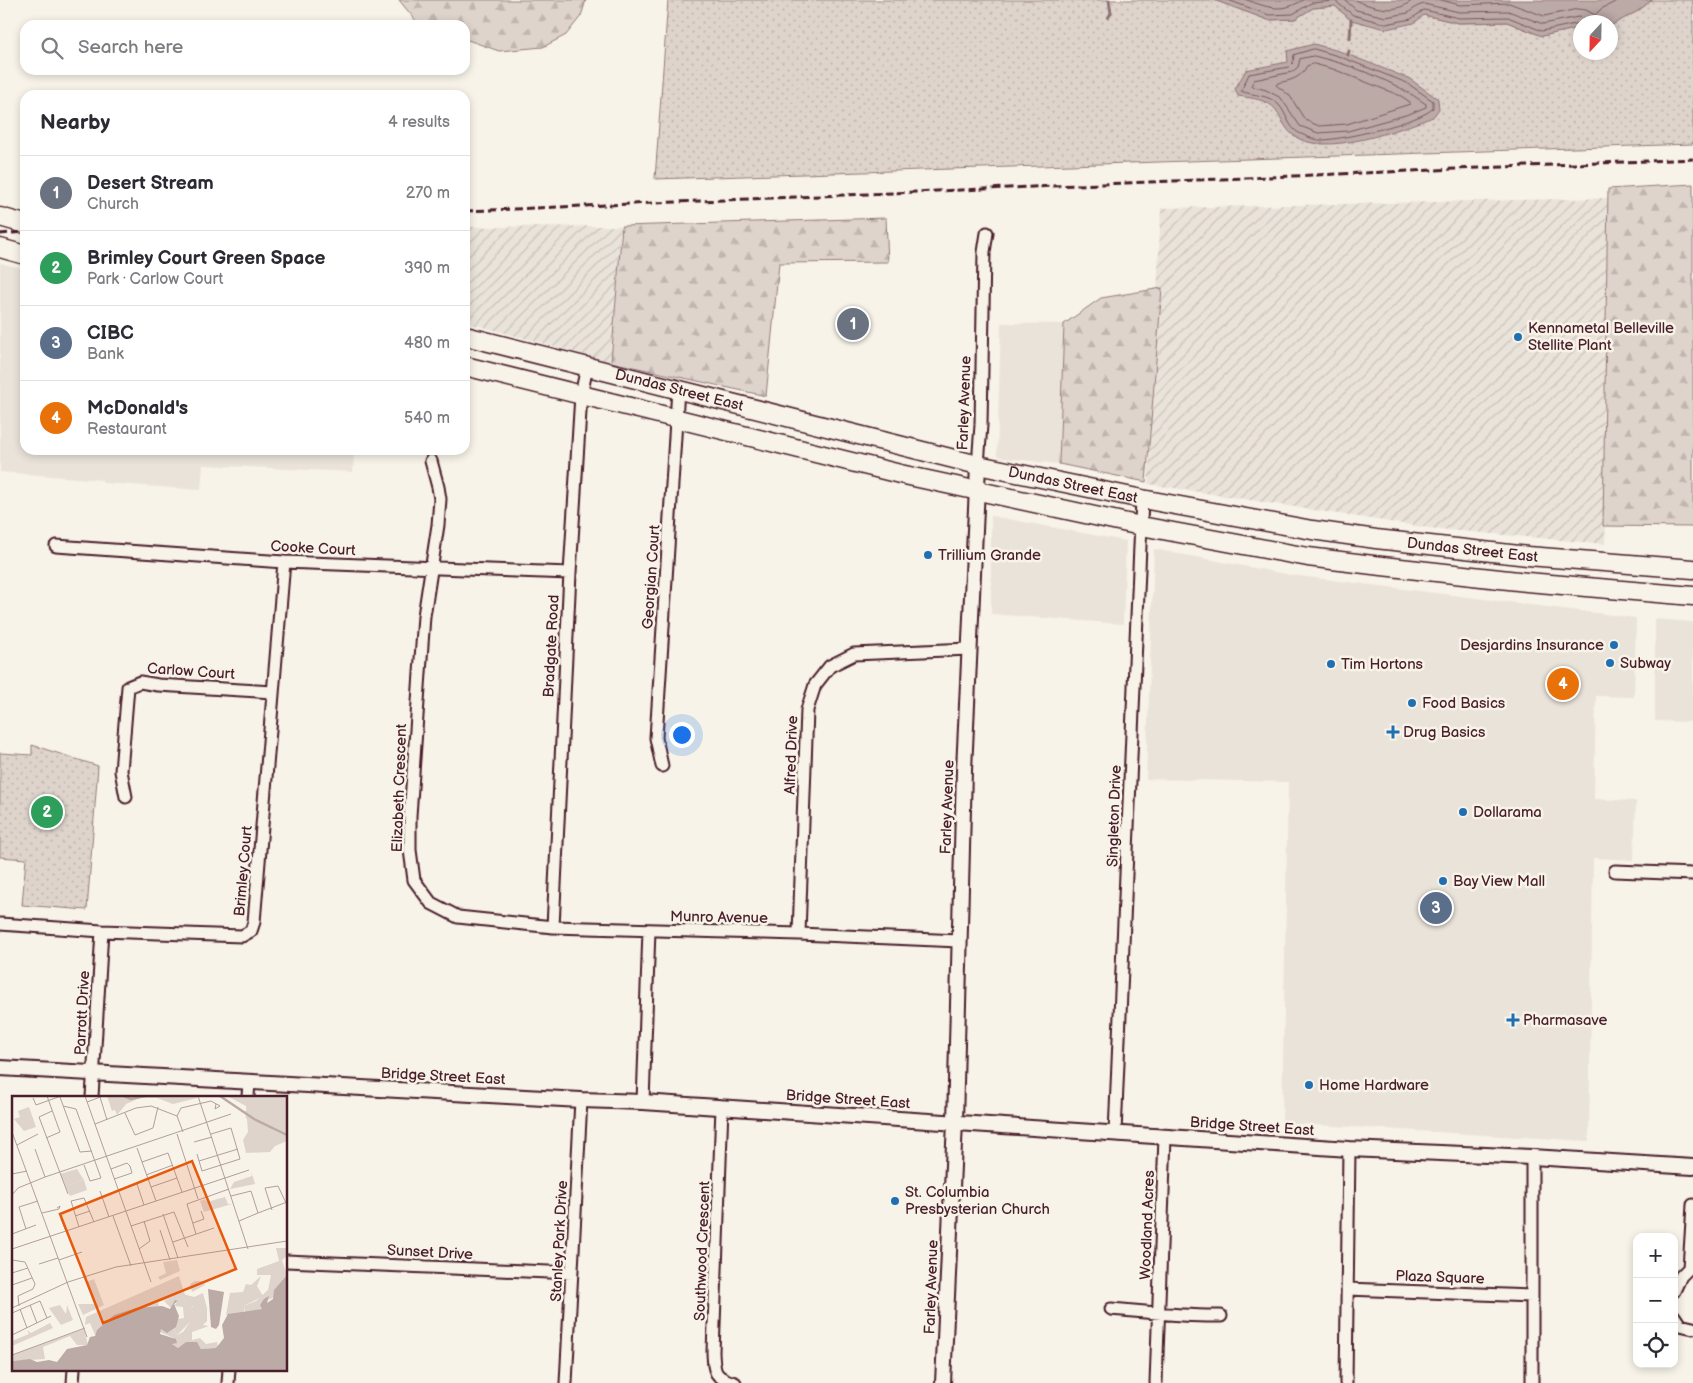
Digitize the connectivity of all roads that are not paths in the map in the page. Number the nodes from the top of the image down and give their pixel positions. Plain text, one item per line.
1 (0, 218) edge
2 (20, 223) edge
3 (987, 233) dead end
4 (0, 248) edge
5 (20, 254) edge
6 (470, 337) edge
7 (470, 367) edge
8 (587, 368) junction
9 (678, 389) junction
10 (581, 394) junction
11 (676, 419) junction
12 (906, 448) junction
13 (431, 461) dead end
14 (978, 465) junction
15 (900, 474) junction
16 (977, 491) junction
17 (1142, 499) junction
18 (1141, 526) junction
19 (56, 546) dead end
20 (284, 562) junction
21 (432, 568) junction
22 (1693, 569) edge
23 (570, 573) junction
24 (1693, 596) edge
25 (969, 649) junction
26 (273, 692) junction
27 (662, 766) dead end
28 (126, 797) dead end
29 (1615, 871) dead end
30 (1693, 874) edge
31 (0, 924) edge
32 (553, 927) junction
33 (102, 930) junction
34 (649, 930) junction
35 (799, 934) junction
36 (959, 941) junction
37 (0, 1068) edge
38 (94, 1074) junction
39 (249, 1082) junction
40 (92, 1096) edge
41 (248, 1096) edge
42 (581, 1100) junction
43 (643, 1102) junction
44 (722, 1107) junction
45 (955, 1122) junction
46 (1115, 1133) junction
47 (1165, 1137) junction
48 (1349, 1149) junction
49 (1532, 1157) junction
50 (1693, 1167) edge
51 (1693, 1205) edge
52 (288, 1261) edge
53 (1691, 1270) edge
54 (572, 1273) junction
55 (1678, 1284) edge
56 (1347, 1289) junction
57 (1532, 1296) junction
58 (1112, 1309) dead end
59 (1160, 1314) junction
60 (1221, 1316) dead end
61 (1678, 1322) edge
62 (1693, 1328) edge
63 (74, 1370) edge
64 (229, 1370) edge
65 (73, 1383) edge
66 (228, 1383) edge
67 (566, 1383) edge
68 (735, 1383) edge
69 (943, 1383) edge
70 (1156, 1383) edge
71 (1346, 1383) edge
72 (1532, 1383) edge

1 - 2 main road
3 - 14 street, Farley Avenue
4 - 5 main road
6 - 8 main road, Dundas Street East
7 - 10 main road, Dundas Street East
8 - 9 main road, Dundas Street East
8 - 10 street, Bradgate Road
9 - 11 street, Georgian Court
9 - 12 main road, Dundas Street East
10 - 11 main road, Dundas Street East
10 - 23 street, Bradgate Road
11 - 15 main road, Dundas Street East
11 - 27 street, Georgian Court
12 - 14 main road, Dundas Street East
12 - 15 main road
13 - 21 street, Elizabeth Crescent
14 - 16 street, Farley Avenue
14 - 17 main road, Dundas Street East
15 - 16 main road, Dundas Street East
16 - 18 main road, Dundas Street East
16 - 25 street, Farley Avenue
17 - 18 street, Singleton Drive
17 - 22 main road, Dundas Street East
18 - 24 main road, Dundas Street East
18 - 46 street, Singleton Drive
19 - 20 street, Cooke Court
20 - 21 street, Cooke Court
20 - 26 street, Brimley Court
21 - 23 street, Cooke Court
21 - 32 street, Elizabeth Crescent
23 - 32 street, Bradgate Road
25 - 35 street, Alfred Drive
25 - 36 street, Farley Avenue
26 - 28 street, Carlow Court
26 - 33 street, Brimley Court
29 - 30 street
31 - 33 street, Brimley Court
32 - 34 street, Elizabeth Crescent
33 - 38 street, Parrott Drive
34 - 35 street, Munro Avenue
34 - 43 street, Munro Avenue
35 - 36 street, Munro Avenue
36 - 45 street, Farley Avenue
37 - 38 street, Bridge Street East
38 - 39 street, Bridge Street East
38 - 40 street, Parrott Drive
39 - 41 street
39 - 42 street, Bridge Street East
42 - 43 street, Bridge Street East
42 - 54 street, Stanley Park Drive
43 - 44 street, Bridge Street East
44 - 45 street, Bridge Street East
44 - 68 street, Southwood Crescent
45 - 46 street, Bridge Street East
45 - 69 street, Farley Avenue
46 - 47 street, Bridge Street East
47 - 48 street, Bridge Street East
47 - 59 street, Woodland Acres
48 - 49 street, Bridge Street East
48 - 56 street
49 - 50 street, Bridge Street East
49 - 57 street
51 - 53 street
52 - 54 street, Sunset Drive
53 - 55 street
54 - 67 street, Stanley Park Drive
56 - 57 street, Plaza Square
56 - 71 street
57 - 72 street
58 - 59 street
59 - 60 street
59 - 70 street, Woodland Acres
61 - 62 street
63 - 65 street
64 - 66 street

